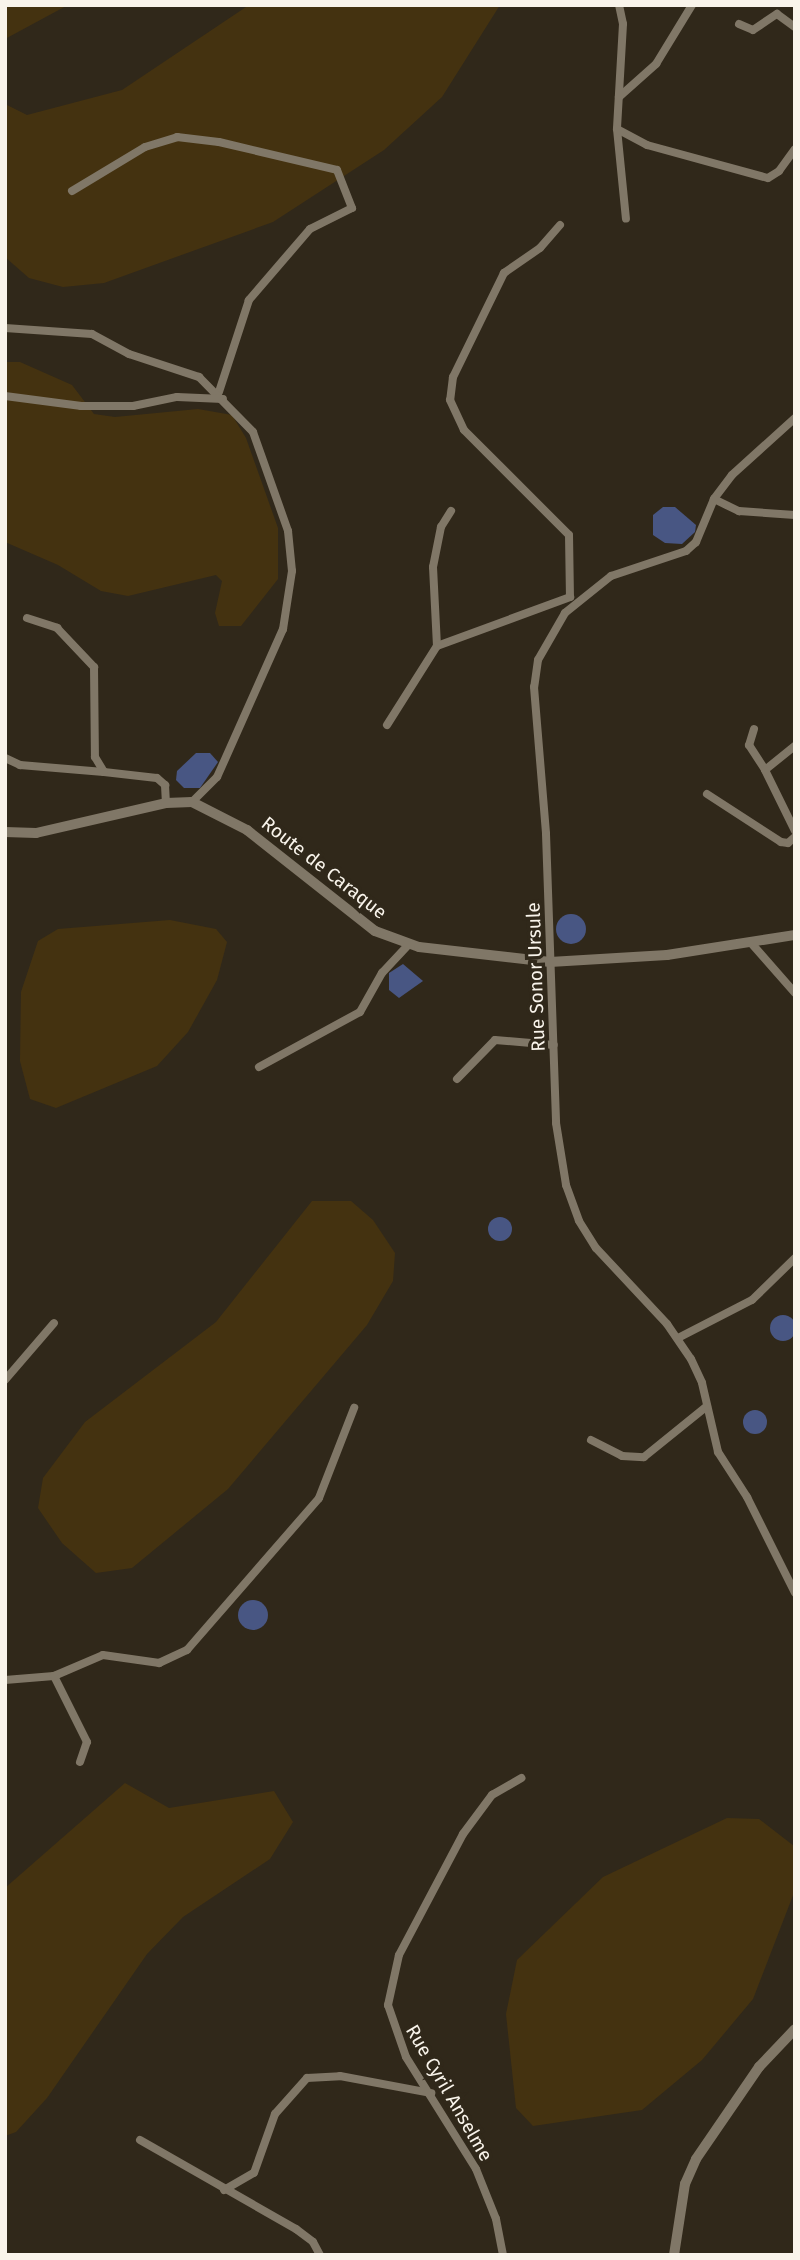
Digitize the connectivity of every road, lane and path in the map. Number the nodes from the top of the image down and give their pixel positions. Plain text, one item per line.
1 (619, 5) edge
2 (692, 5) edge
3 (739, 24) dead end
4 (795, 27) edge
5 (619, 97) junction
6 (617, 129) junction
7 (795, 149) edge
8 (72, 191) dead end
9 (626, 219) dead end
10 (560, 225) dead end
11 (5, 328) edge
12 (5, 396) edge
13 (221, 396) junction
14 (795, 418) edge
15 (715, 499) junction
16 (451, 511) dead end
17 (795, 515) edge
18 (573, 599) junction
19 (27, 618) dead end
20 (437, 646) junction
21 (387, 725) dead end
22 (754, 729) dead end
23 (795, 746) edge
24 (5, 758) edge
25 (765, 769) junction
26 (104, 772) junction
27 (707, 794) dead end
28 (192, 802) junction
29 (166, 803) junction
30 (795, 831) edge
31 (5, 832) edge
32 (795, 837) edge
33 (795, 935) edge
34 (752, 944) junction
35 (407, 946) junction
36 (550, 962) junction
37 (795, 993) edge
38 (554, 1045) junction
39 (259, 1067) dead end
40 (457, 1079) dead end
41 (795, 1258) edge
42 (54, 1323) dead end
43 (678, 1338) junction
44 (5, 1380) edge
45 (708, 1406) junction
46 (354, 1408) dead end
47 (591, 1440) dead end
48 (795, 1593) edge
49 (54, 1676) junction
50 (5, 1680) edge
51 (80, 1762) dead end
52 (520, 1778) dead end
53 (795, 2029) edge
54 (431, 2093) junction
55 (140, 2140) dead end
56 (224, 2189) junction
57 (320, 2255) edge
58 (503, 2255) edge
59 (674, 2255) edge

1 - 5 street
2 - 5 street
3 - 4 street
5 - 6 street
6 - 7 street
6 - 9 street
8 - 13 street
10 - 18 street
11 - 13 street
12 - 13 street
13 - 28 street
14 - 15 street, Rue Sonor Ursule
15 - 17 street
15 - 18 street, Rue Sonor Ursule
16 - 20 street
18 - 20 street
18 - 36 street, Rue Sonor Ursule
19 - 26 street
20 - 21 street
22 - 25 street
23 - 25 street
24 - 26 street
25 - 30 street
26 - 29 street
27 - 32 street
28 - 29 street, Route de Caraque
28 - 35 street, Route de Caraque
29 - 31 street, Route de Caraque
33 - 34 street, Route de Caraque
34 - 36 street, Route de Caraque
34 - 37 street
35 - 36 street, Route de Caraque
35 - 39 street
36 - 38 street, Rue Sonor Ursule
38 - 40 street
38 - 43 street, Rue Sonor Ursule
41 - 43 street
42 - 44 street
43 - 45 street, Rue Sonor Ursule
45 - 47 street
45 - 48 street, Rue Sonor Ursule
46 - 49 street
49 - 50 street
49 - 51 street
52 - 54 street, Rue Cyril Anselme
53 - 59 street
54 - 56 street
54 - 58 street, Rue Cyril Anselme
55 - 56 street
56 - 57 street

